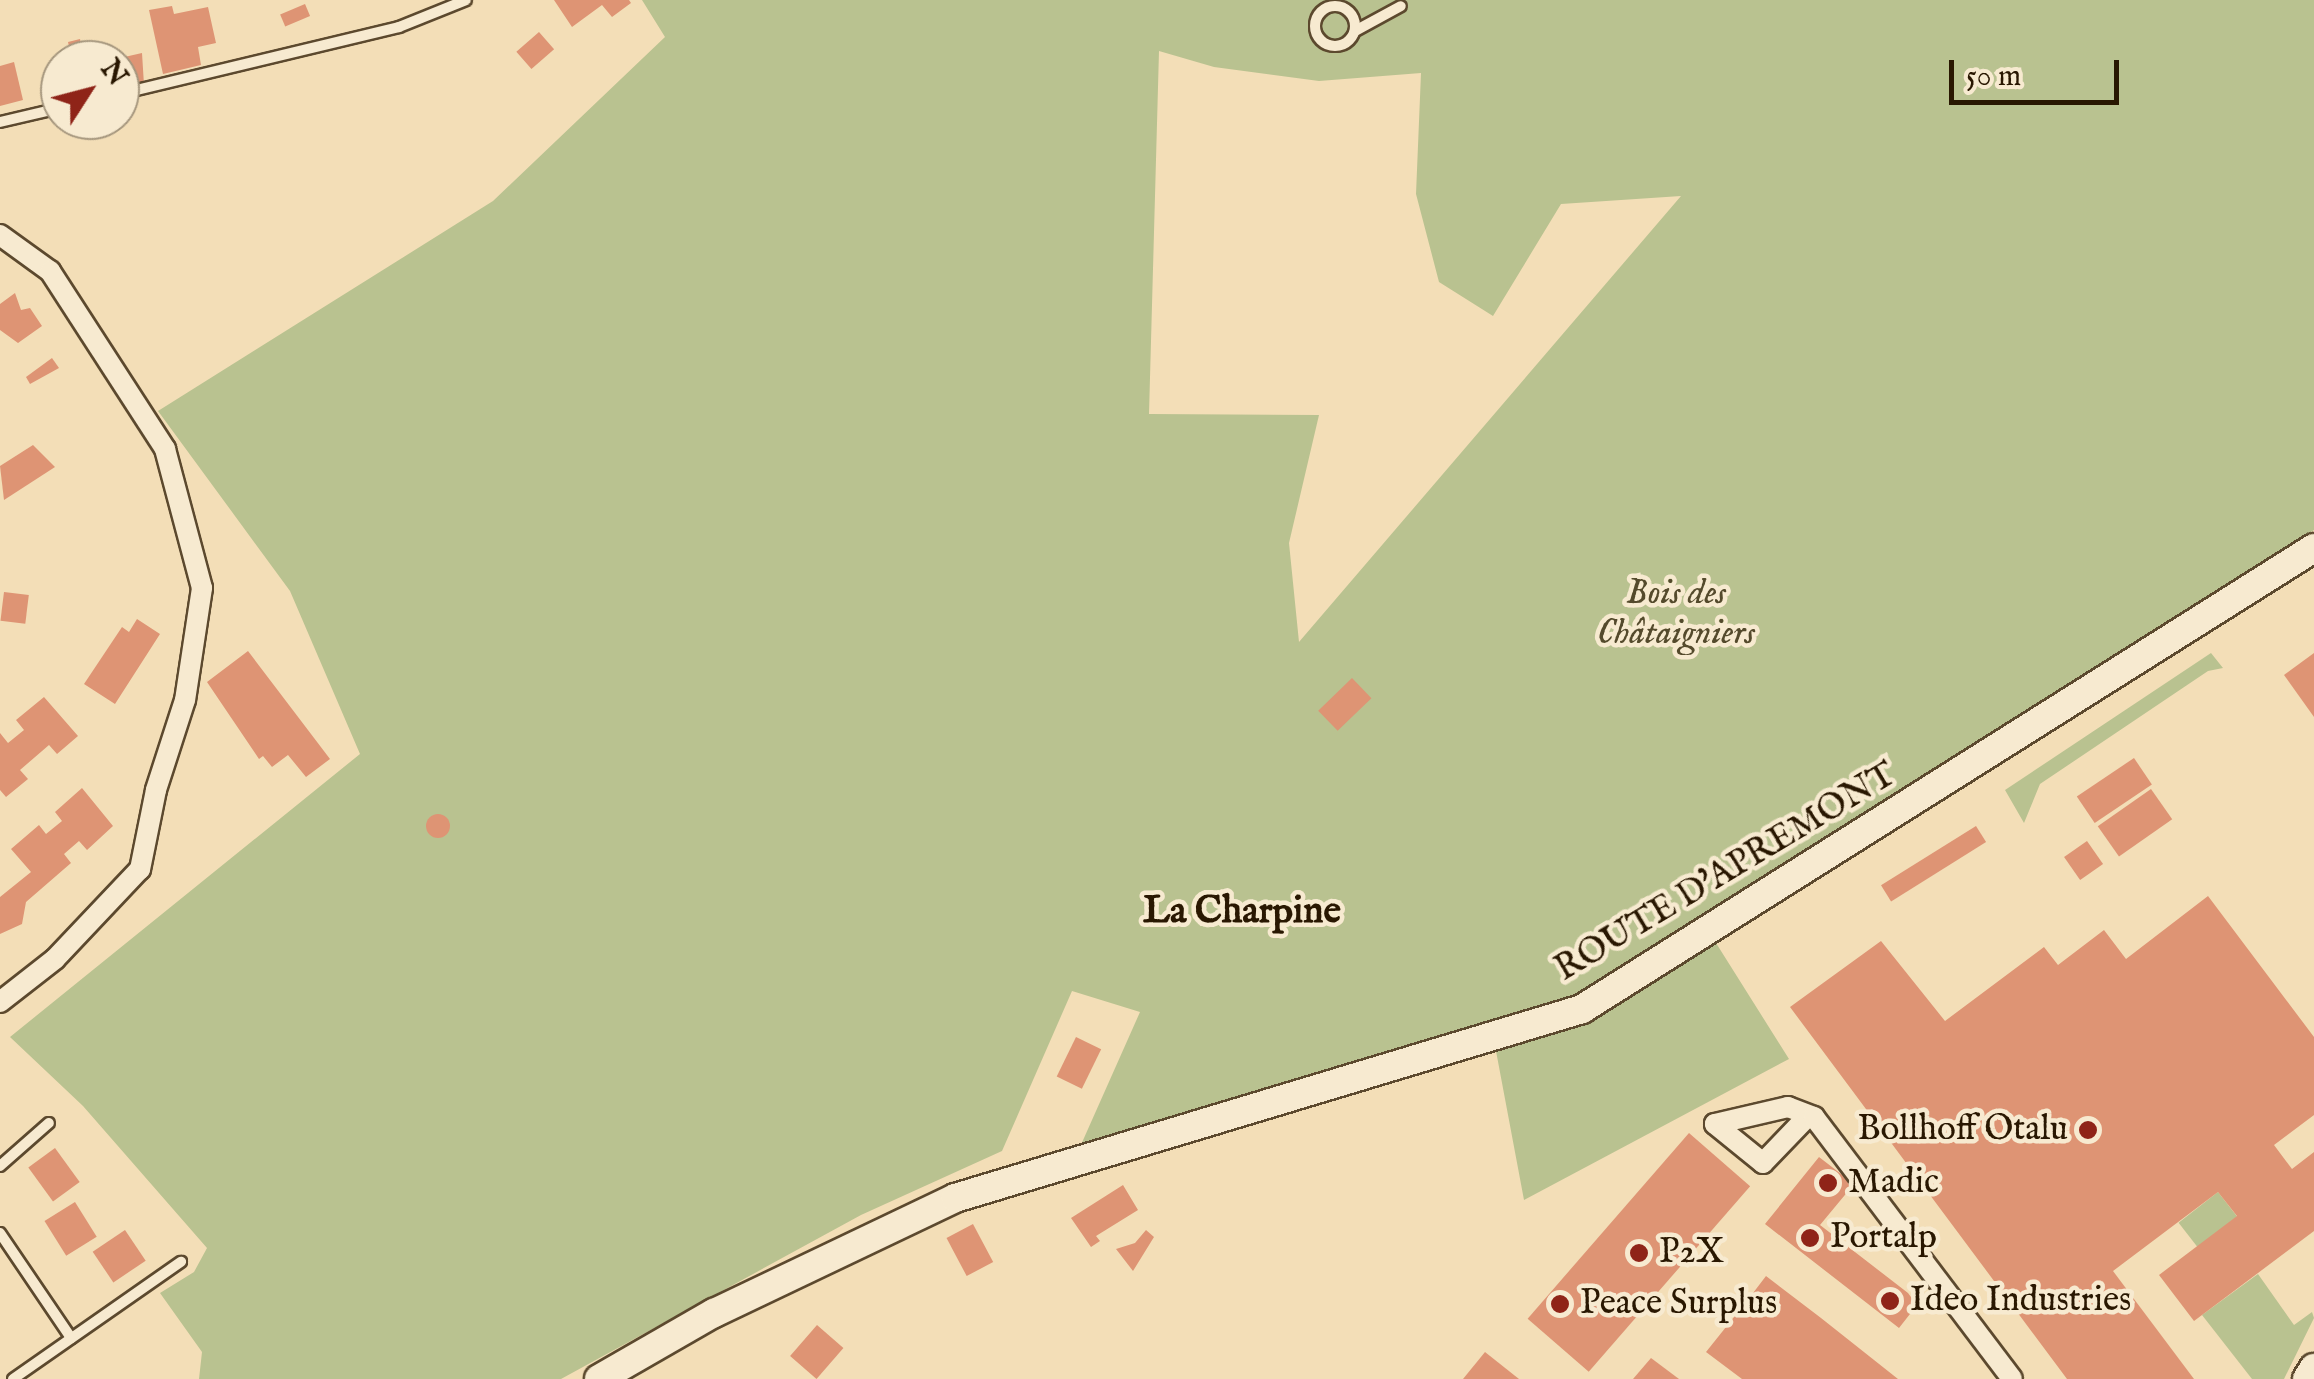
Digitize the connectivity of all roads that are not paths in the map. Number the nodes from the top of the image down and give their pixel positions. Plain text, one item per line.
1 (466, 0) edge
2 (1331, 3) edge
3 (1401, 6) dead end
4 (1355, 30) junction
5 (140, 89) edge
6 (40, 113) edge
7 (0, 122) edge
8 (0, 235) edge
9 (2314, 548) edge
10 (0, 1002) edge
11 (1808, 1116) dead end
12 (49, 1123) dead end
13 (0, 1166) edge
14 (0, 1233) edge
15 (181, 1262) dead end
16 (71, 1338) junction
17 (2314, 1368) edge
18 (13, 1379) edge
19 (598, 1379) edge
20 (2012, 1379) edge
21 (2307, 1379) edge

1 - 5 lane
2 - 4 lane
2 - 4 lane
3 - 4 lane
6 - 7 lane
8 - 10 street
9 - 19 main road, ROUTE D'APREMONT
11 - 20 street
12 - 13 lane
14 - 16 lane
15 - 16 lane
16 - 18 lane
17 - 21 main road

